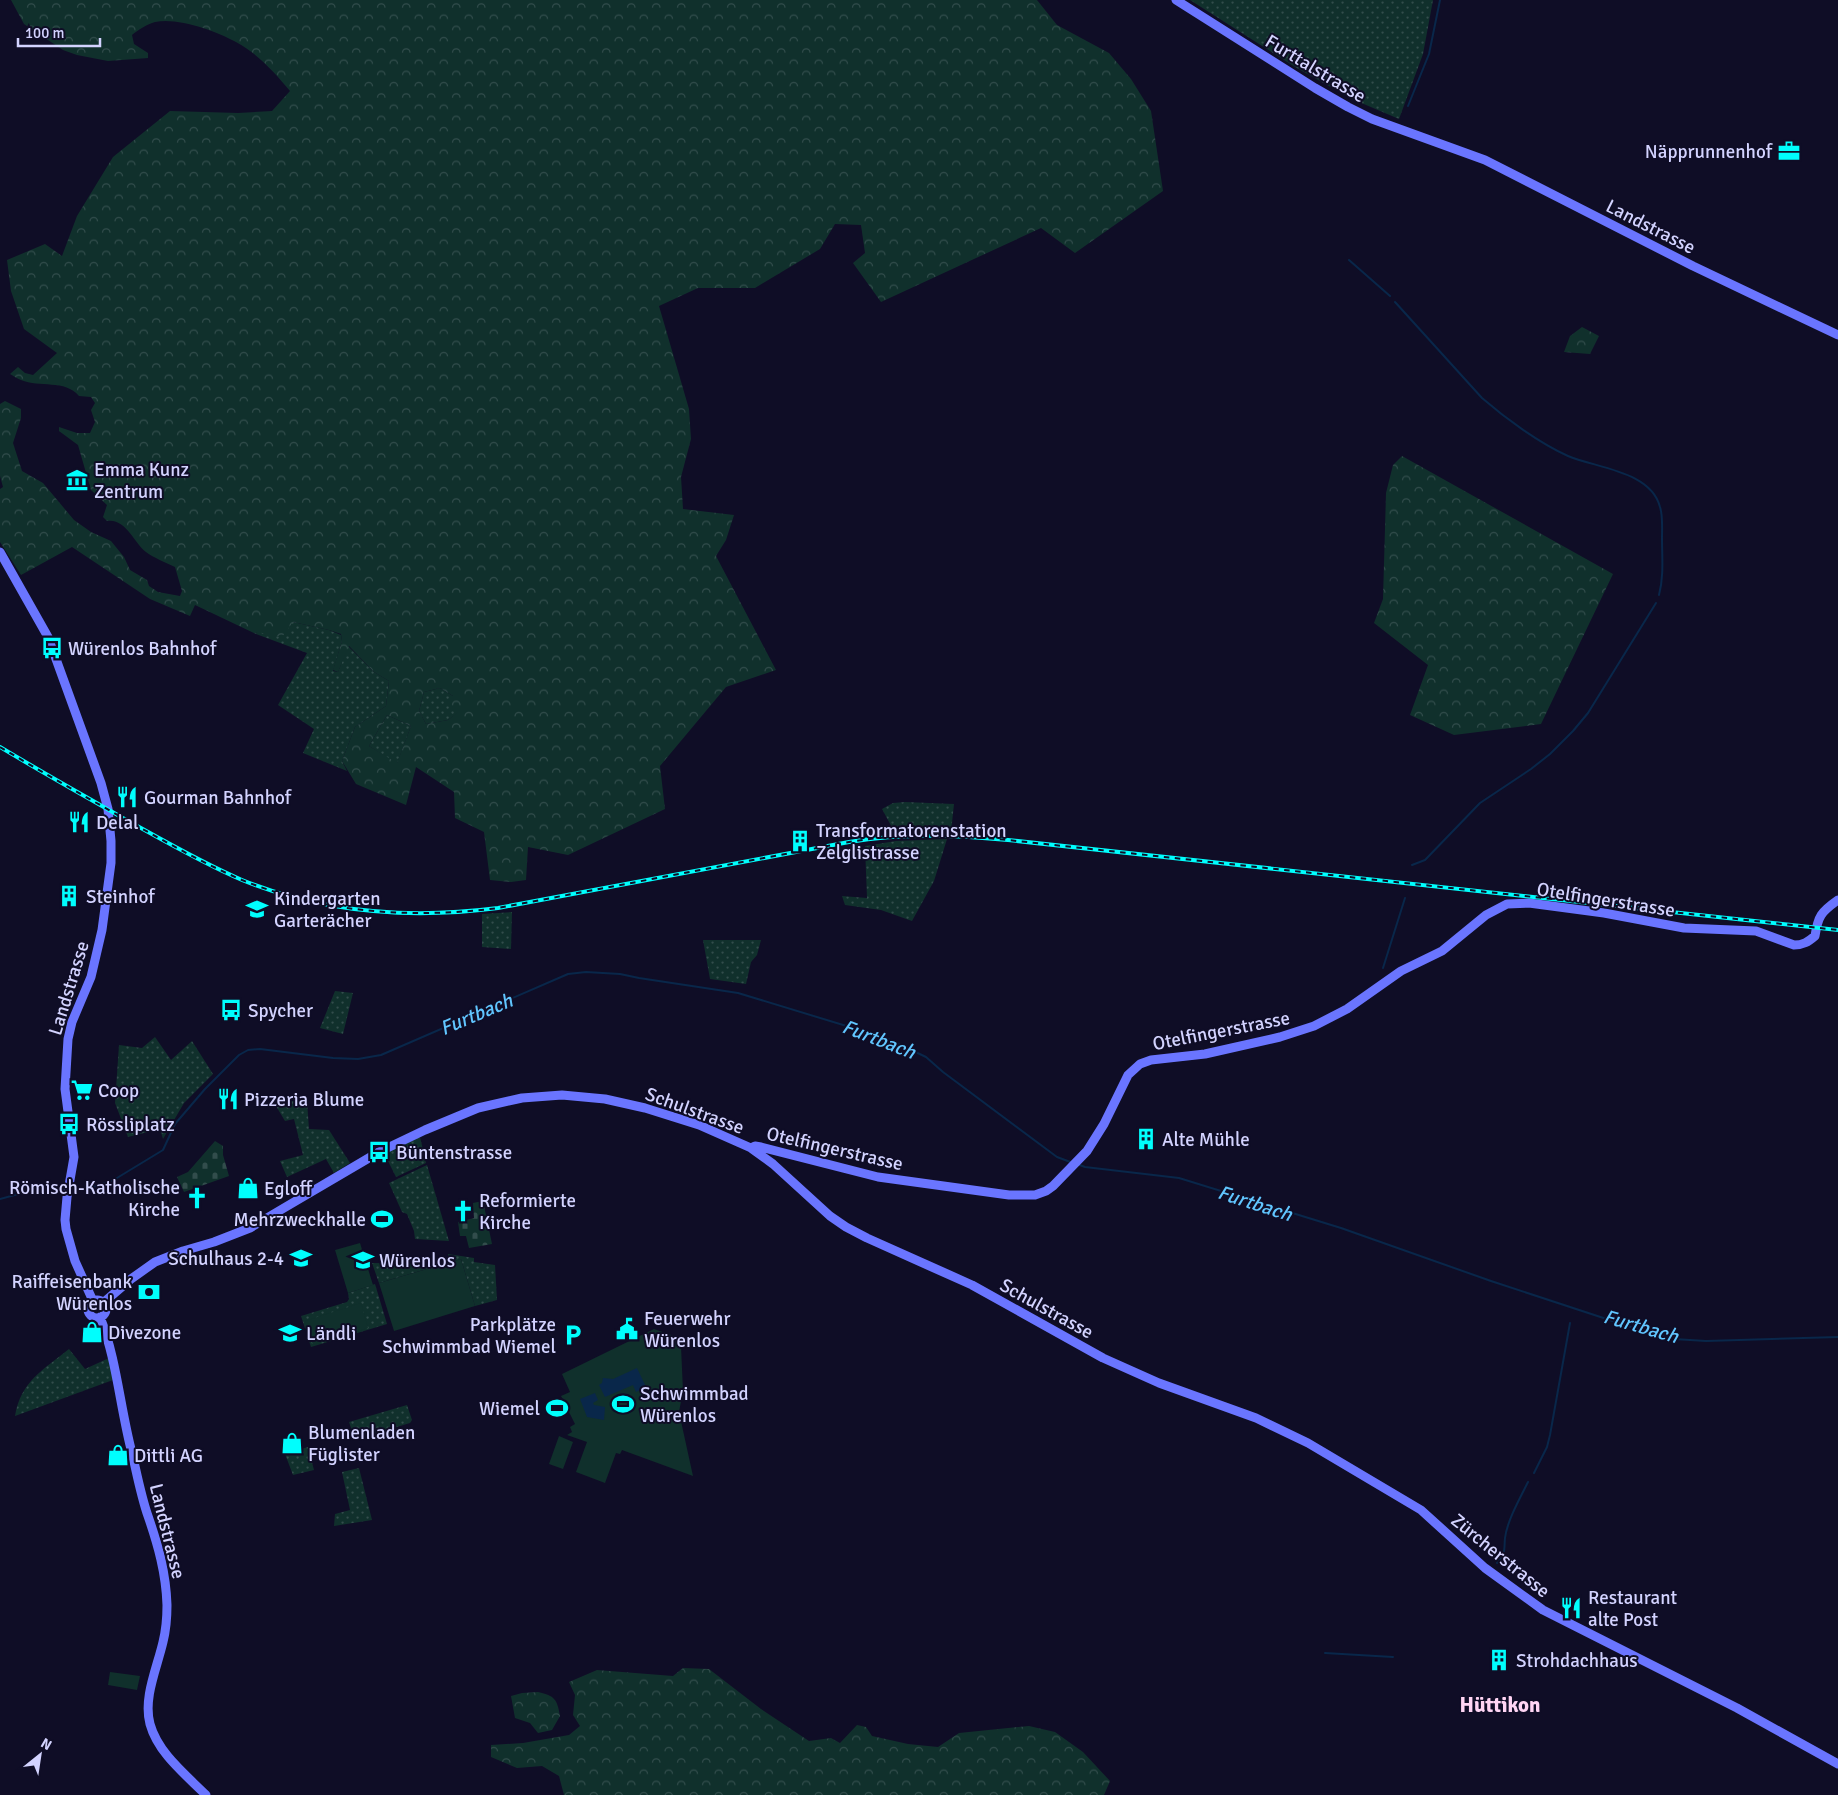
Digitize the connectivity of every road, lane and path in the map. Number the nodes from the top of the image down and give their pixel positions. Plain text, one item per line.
1 (1176, 0) edge
2 (1449, 146) joint
3 (1838, 335) edge
4 (0, 552) edge
5 (1838, 900) edge
6 (751, 1148) junction
7 (93, 1301) junction
8 (104, 1303) junction
9 (100, 1317) junction
10 (1256, 1418) joint
11 (1838, 1764) edge
12 (206, 1795) edge

1 - 2 street, Furttalstrasse
2 - 3 street, Landstrasse
4 - 7 street, Landstrasse
5 - 6 street, Otelfingerstrasse
6 - 8 street, Schulstrasse
6 - 10 street, Schulstrasse
7 - 8 street
7 - 9 street
8 - 9 street
9 - 12 street, Landstrasse
10 - 11 street, Zürcherstrasse

